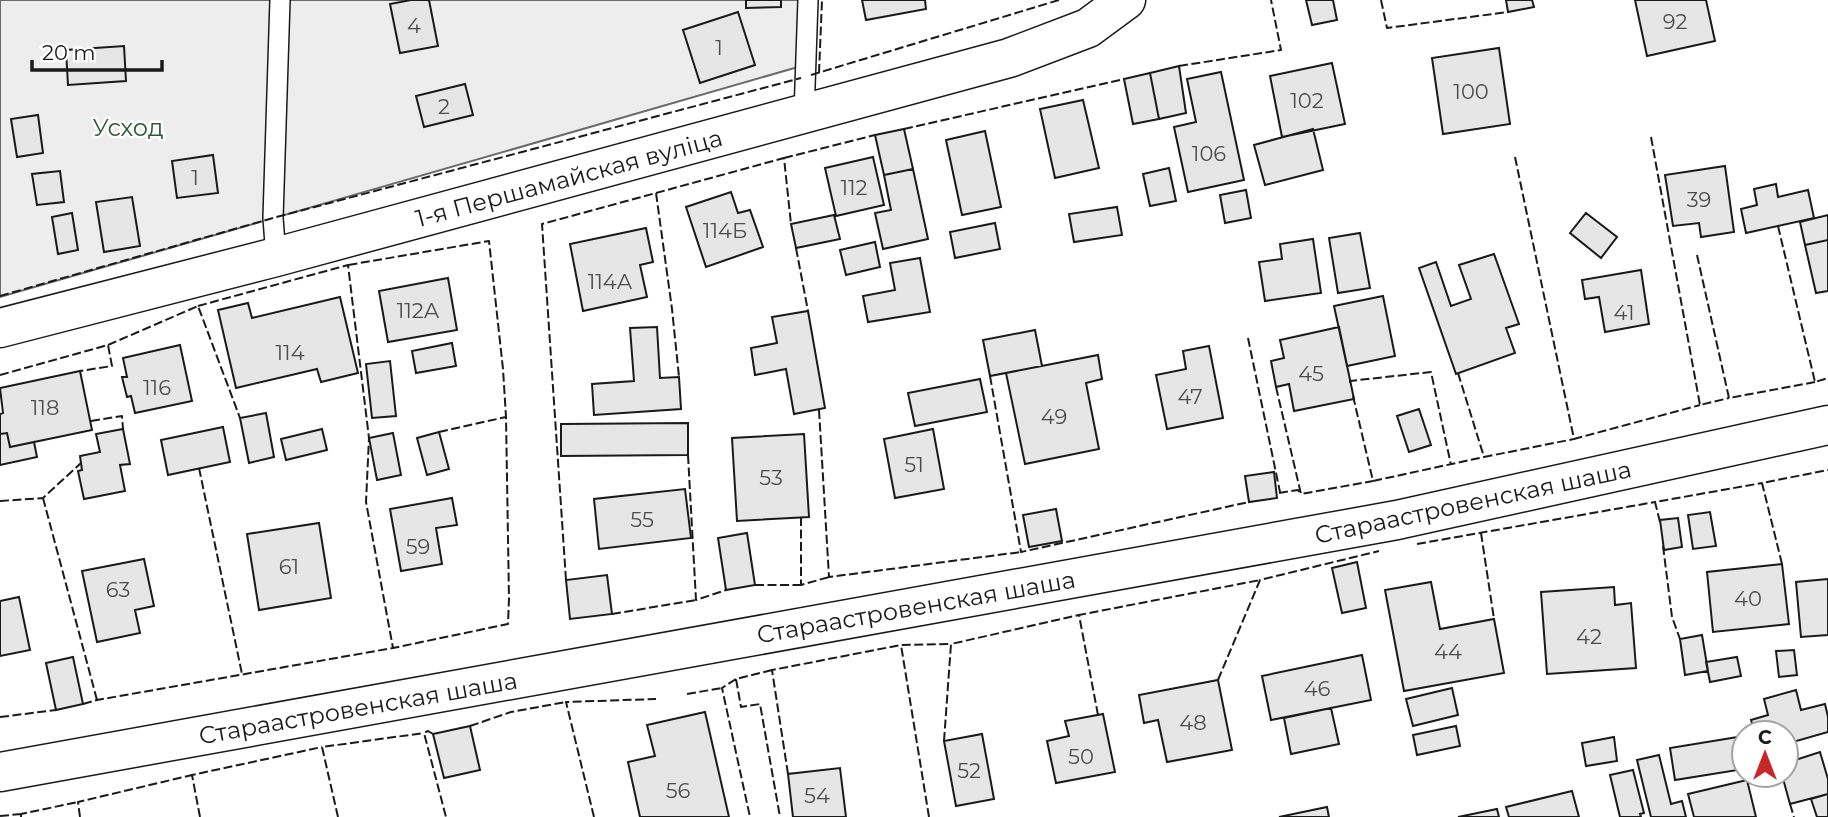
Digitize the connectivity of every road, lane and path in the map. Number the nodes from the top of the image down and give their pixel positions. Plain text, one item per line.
1 (280, 0) edge
2 (808, 0) edge
3 (1126, 0) edge
4 (804, 115) junction
5 (276, 257) junction
6 (0, 328) edge
7 (1828, 425) edge
8 (0, 772) edge

1 - 5 lane
2 - 4 lane
3 - 4 street, 1-я Першамайская вуліца
4 - 5 street, 1-я Першамайская вуліца
5 - 6 street, 1-я Першамайская вуліца
7 - 8 street, Стараастровенская шаша

